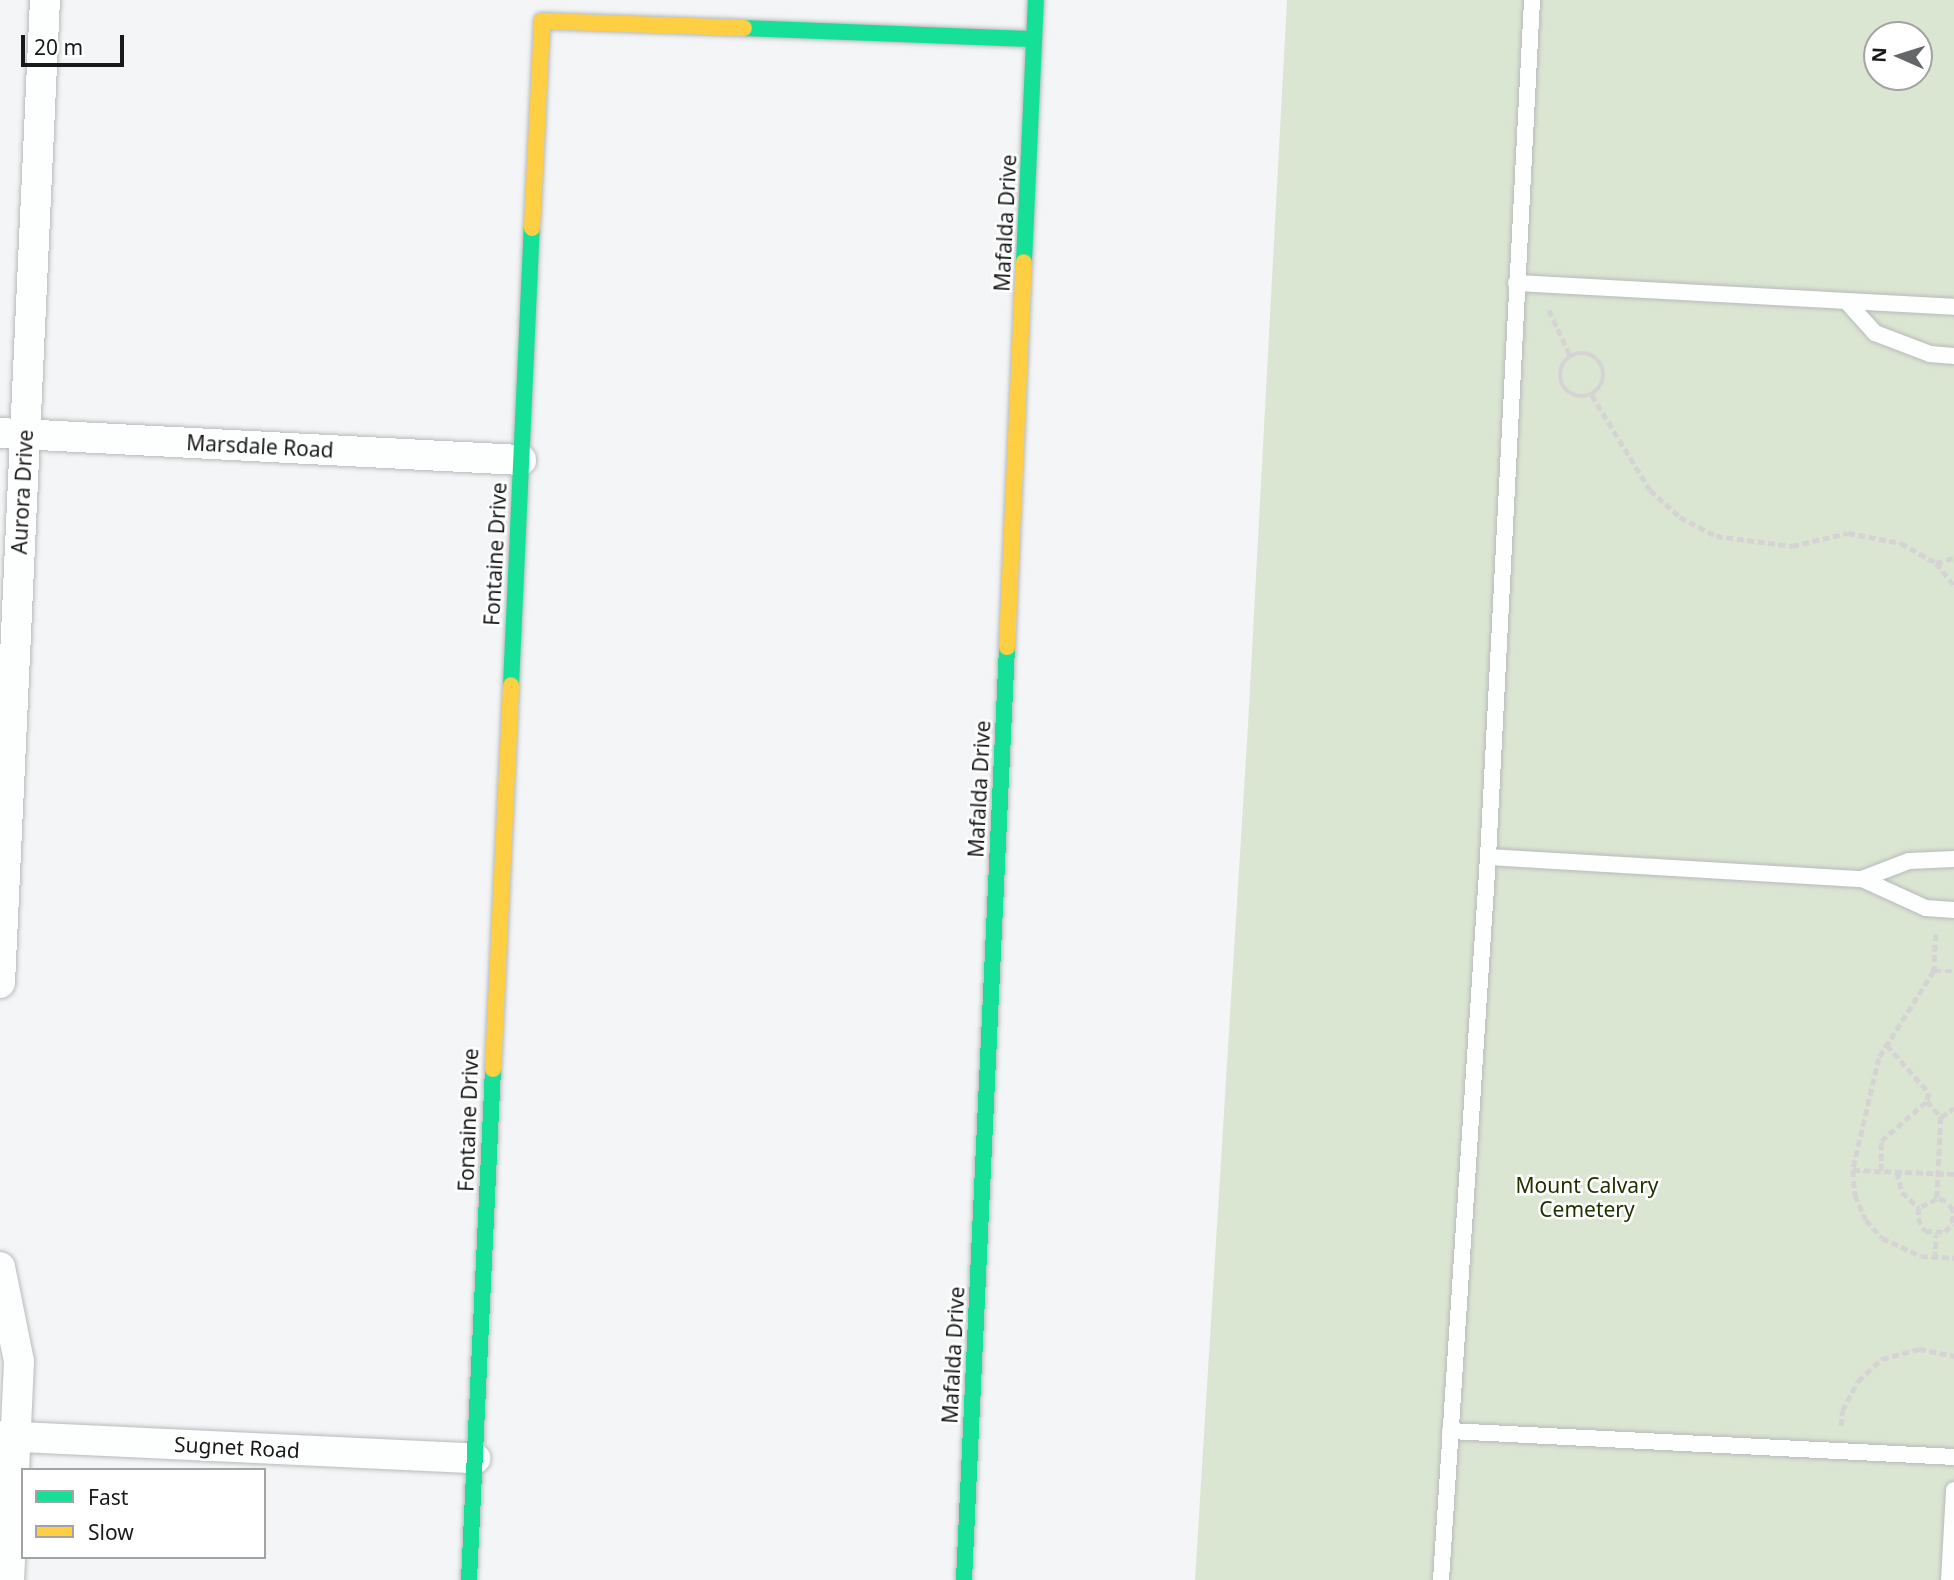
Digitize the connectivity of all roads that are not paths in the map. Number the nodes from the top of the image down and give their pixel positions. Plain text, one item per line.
1 (45, 0) edge
2 (1036, 0) edge
3 (1532, 0) edge
4 (1034, 39) junction
5 (1516, 283) junction
6 (1847, 302) junction
7 (1954, 307) edge
8 (1954, 356) edge
9 (12, 433) edge
10 (521, 460) junction
11 (1488, 856) junction
12 (1954, 859) edge
13 (1862, 879) junction
14 (1954, 910) edge
15 (0, 968) edge
16 (0, 983) edge
17 (0, 1268) edge
18 (1450, 1431) junction
19 (8, 1437) edge
20 (1954, 1457) edge
21 (475, 1458) junction
22 (1954, 1490) edge
23 (9, 1580) edge
24 (469, 1580) edge
25 (964, 1580) edge
26 (1441, 1580) edge
27 (1949, 1580) edge

1 - 9 street, Aurora Drive
2 - 4 street, Mafalda Drive
3 - 5 lane
4 - 10 street, Fontaine Drive
4 - 25 street, Mafalda Drive
5 - 6 lane
5 - 11 lane
6 - 7 lane
6 - 8 lane
9 - 10 street, Marsdale Road
9 - 15 street, Aurora Drive
10 - 21 street, Fontaine Drive
11 - 13 lane
11 - 18 lane
12 - 13 lane
13 - 14 lane
15 - 16 street, Aurora Drive
17 - 19 street
18 - 20 lane
18 - 26 lane
19 - 21 street, Sugnet Road
19 - 23 street
21 - 24 street, Fontaine Drive
22 - 27 lane

